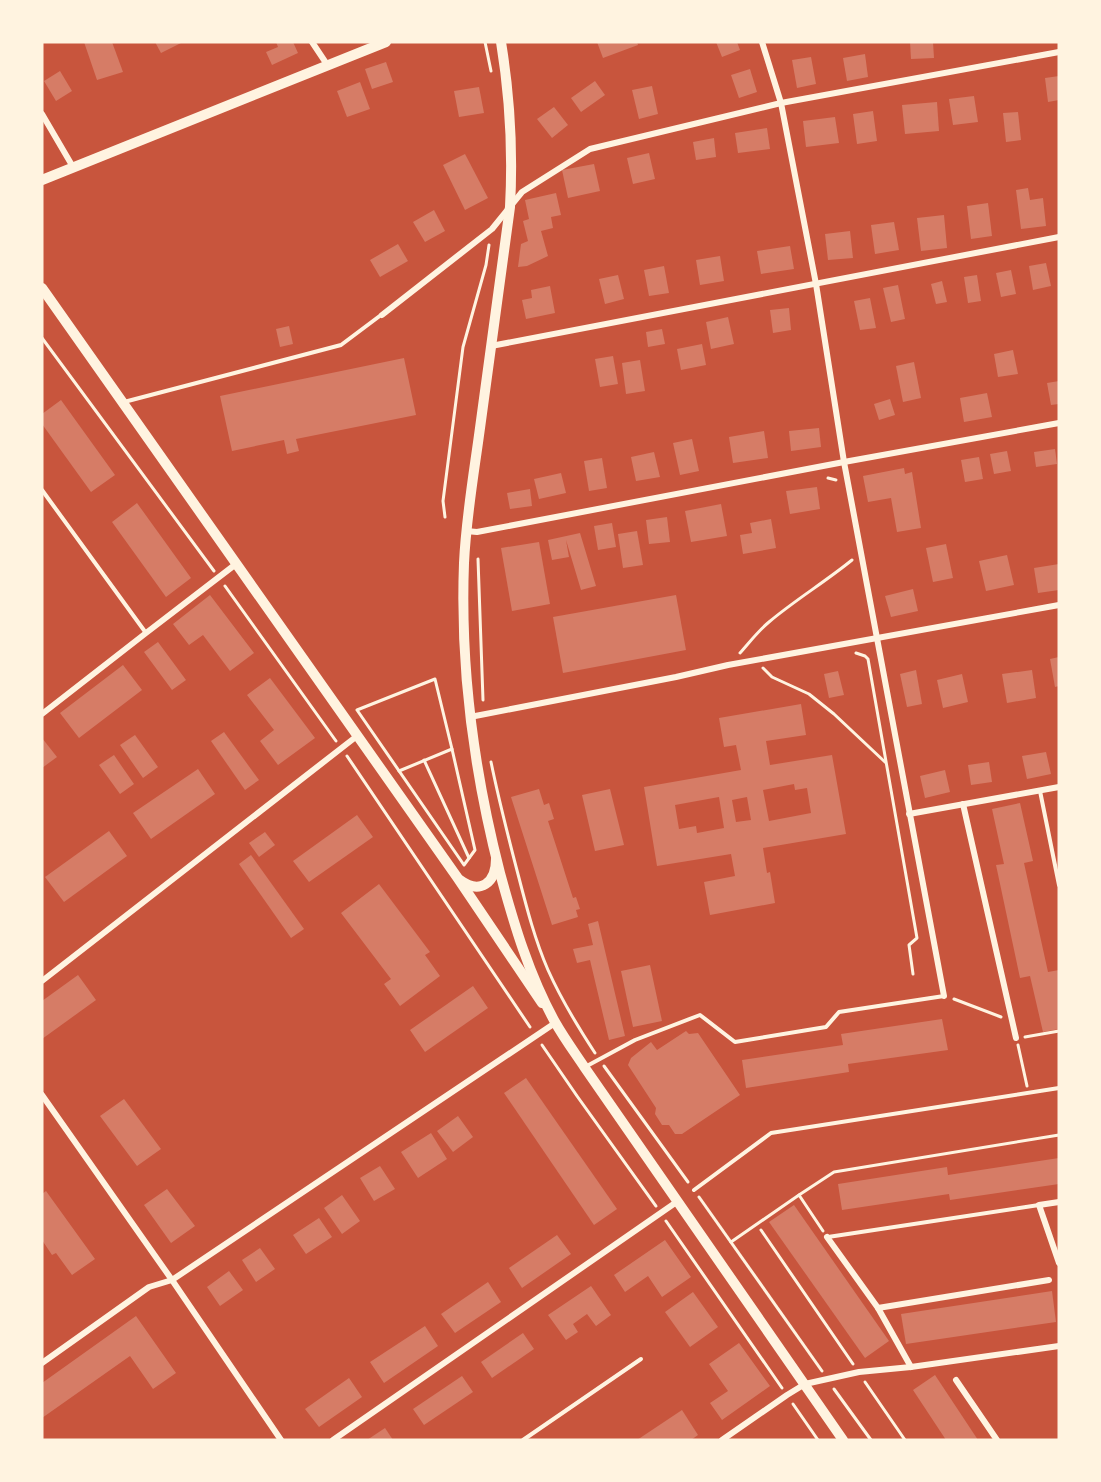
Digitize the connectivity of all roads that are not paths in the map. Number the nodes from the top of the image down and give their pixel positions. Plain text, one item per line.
1 (312, 42) edge
2 (386, 42) edge
3 (501, 42) edge
4 (762, 42) edge
5 (1059, 52) edge
6 (328, 66) junction
7 (781, 103) junction
8 (42, 114) edge
9 (73, 167) junction
10 (42, 180) edge
11 (510, 207) junction
12 (1059, 237) edge
13 (816, 284) junction
14 (42, 288) edge
15 (382, 315) joint
16 (491, 346) junction
17 (124, 402) junction
18 (1059, 423) edge
19 (844, 462) junction
20 (42, 490) edge
21 (466, 531) junction
22 (236, 564) junction
23 (1059, 605) edge
24 (146, 633) junction
25 (876, 638) junction
26 (42, 714) edge
27 (469, 718) junction
28 (357, 736) junction
29 (1059, 787) edge
30 (1040, 790) junction
31 (963, 804) junction
32 (909, 814) junction
33 (496, 856) junction
34 (457, 877) junction
35 (1059, 885) edge
36 (42, 981) edge
37 (944, 996) joint
38 (555, 1023) junction
39 (1017, 1038) road end
40 (585, 1068) junction
41 (1059, 1088) edge
42 (42, 1095) edge
43 (694, 1190) road end
44 (678, 1201) junction
45 (1059, 1202) edge
46 (1039, 1205) junction
47 (827, 1237) joint
48 (1059, 1263) edge
49 (172, 1280) junction
50 (1048, 1280) dead end
51 (878, 1308) junction
52 (1059, 1346) edge
53 (640, 1359) dead end
54 (42, 1363) edge
55 (911, 1367) junction
56 (957, 1380) dead end
57 (805, 1384) junction
58 (281, 1440) edge
59 (333, 1440) edge
60 (523, 1440) edge
61 (722, 1440) edge
62 (843, 1440) edge
63 (996, 1440) edge

1 - 6 street
2 - 6 main road
3 - 11 main road
4 - 7 street
5 - 7 street
6 - 9 main road
7 - 11 street
7 - 13 street
8 - 9 street
9 - 10 main road
11 - 15 street
11 - 16 main road
12 - 13 street
13 - 16 street
13 - 19 street
14 - 17 main road
15 - 17 lane
16 - 21 main road
17 - 22 main road
18 - 19 street
19 - 21 street
19 - 25 street
20 - 24 lane
21 - 27 main road
22 - 24 street
22 - 28 main road
23 - 25 street
24 - 26 street
25 - 27 street
25 - 32 street
27 - 33 main road
28 - 34 main road
28 - 36 street
29 - 30 street
30 - 31 street
30 - 35 lane
31 - 32 street
31 - 39 street
32 - 37 street
33 - 34 main road
33 - 38 main road
34 - 38 main road
37 - 40 lane
38 - 40 main road
38 - 49 street
40 - 44 main road
41 - 43 lane
42 - 49 street
44 - 57 main road
44 - 59 street
45 - 46 street
46 - 47 lane
46 - 48 street
47 - 51 street
49 - 54 street
49 - 58 street
50 - 51 street
51 - 55 street
52 - 55 street
53 - 60 lane
55 - 57 street
56 - 63 street
57 - 61 street
57 - 62 main road

